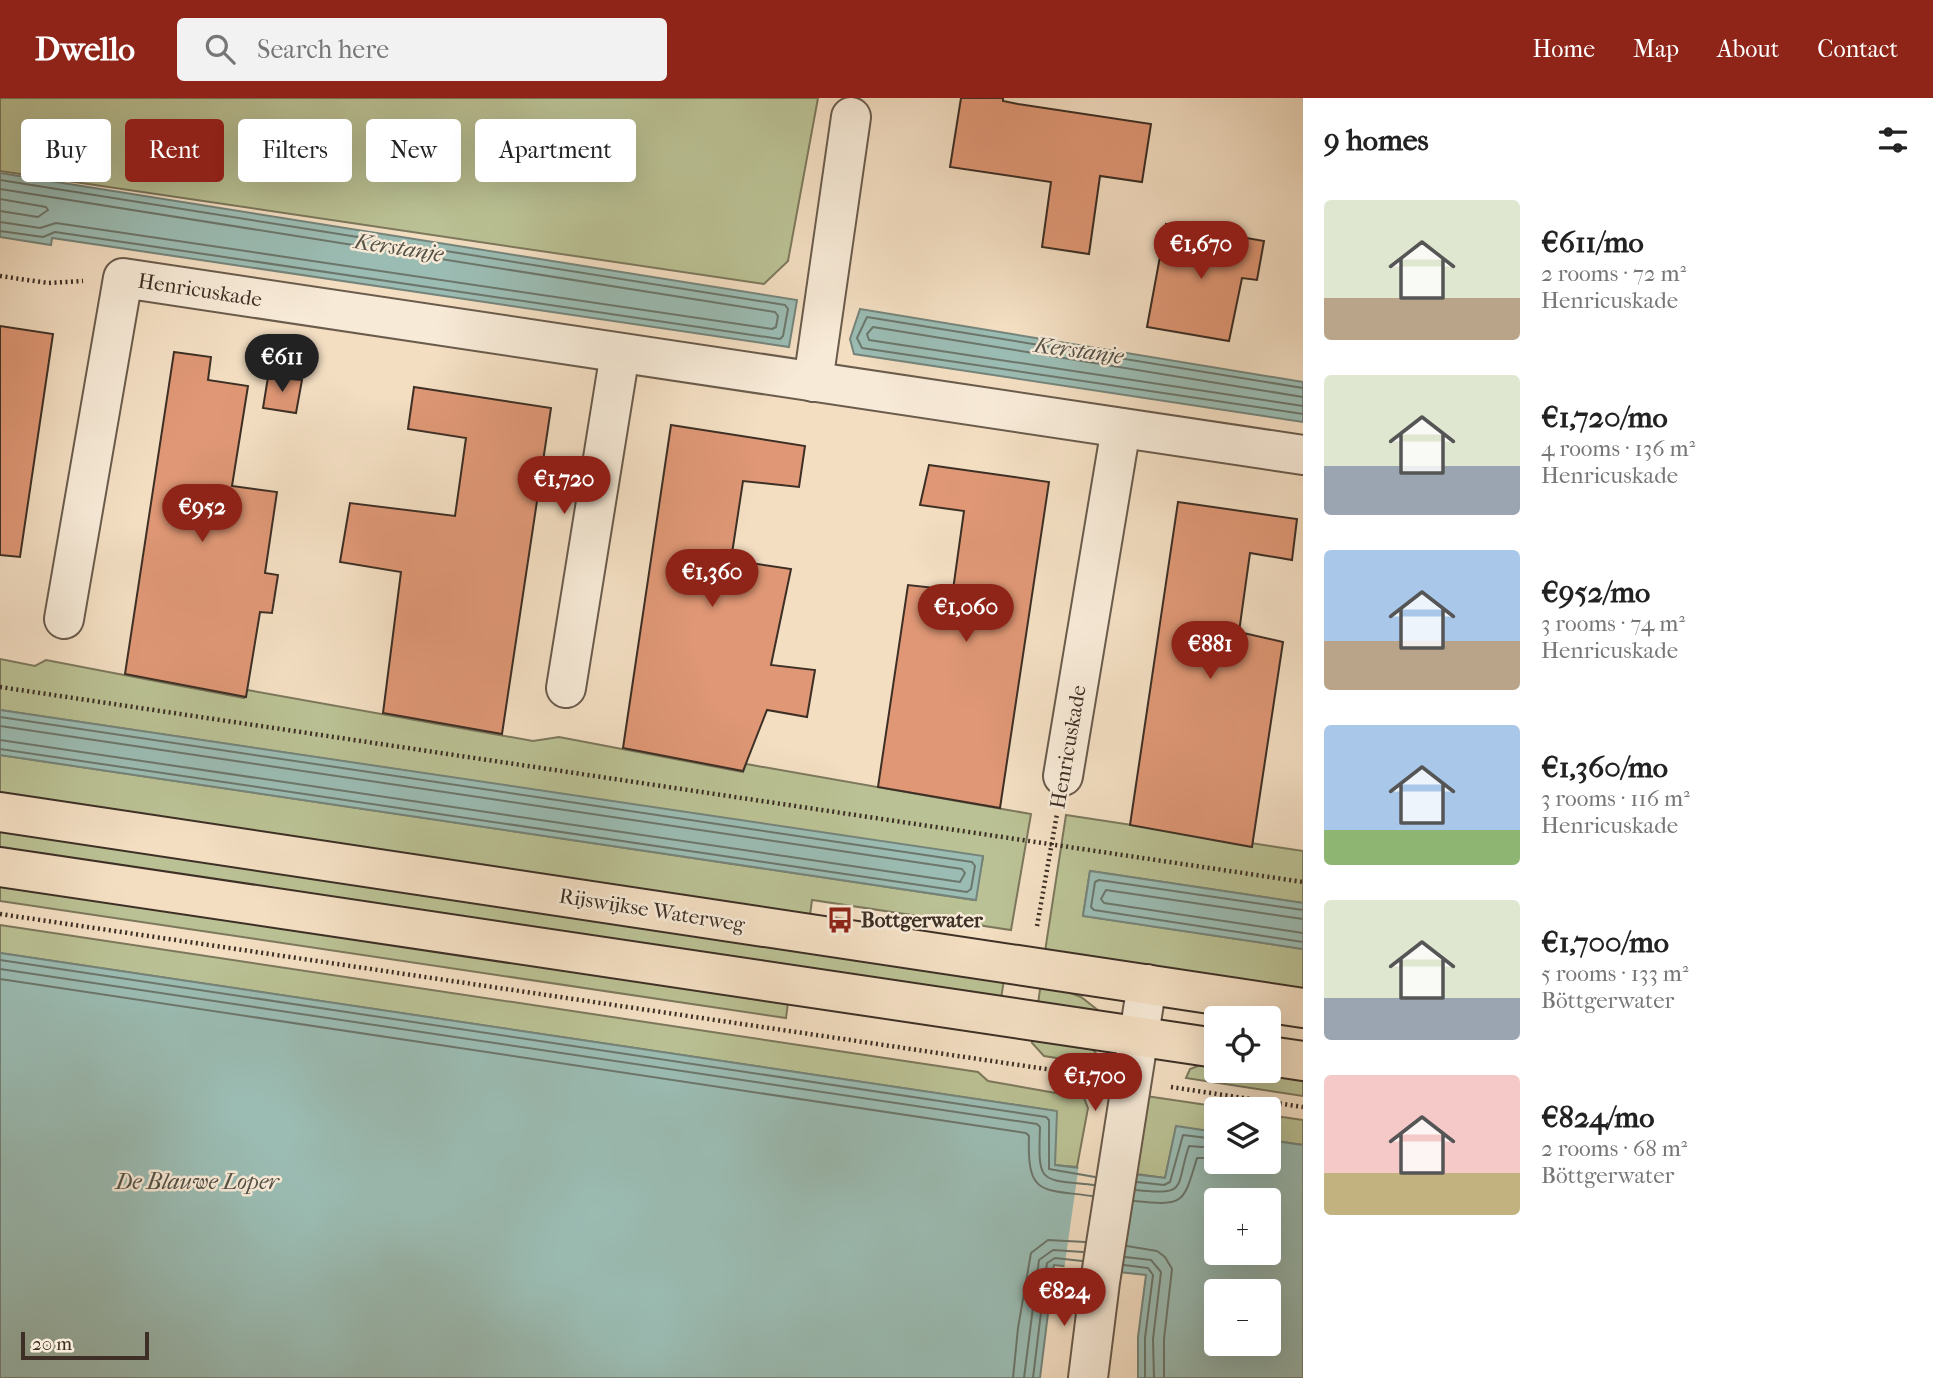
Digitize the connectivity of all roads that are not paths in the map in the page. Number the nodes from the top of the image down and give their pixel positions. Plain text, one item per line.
1 (850, 117) dead end
2 (620, 353) junction
3 (813, 382) junction
4 (1121, 428) junction
5 (1303, 455) edge
6 (64, 620) dead end
7 (566, 688) dead end
8 (1063, 776) road end
9 (0, 812) edge
10 (0, 867) edge
11 (1147, 984) junction
12 (1303, 1008) edge
13 (1138, 1036) junction
14 (1204, 1046) edge
15 (1281, 1058) edge
16 (1303, 1061) edge
17 (1088, 1378) edge

1 - 3 street
2 - 3 street, Henricuskade
2 - 6 street, Henricuskade
2 - 7 street
3 - 4 street, Henricuskade
4 - 5 street, Henricuskade
4 - 8 street, Henricuskade
9 - 11 main road, Rijswijkse Waterweg
10 - 13 main road
11 - 12 main road, Rijswijkse Waterweg
11 - 13 street
13 - 14 main road
13 - 17 street
15 - 16 main road

